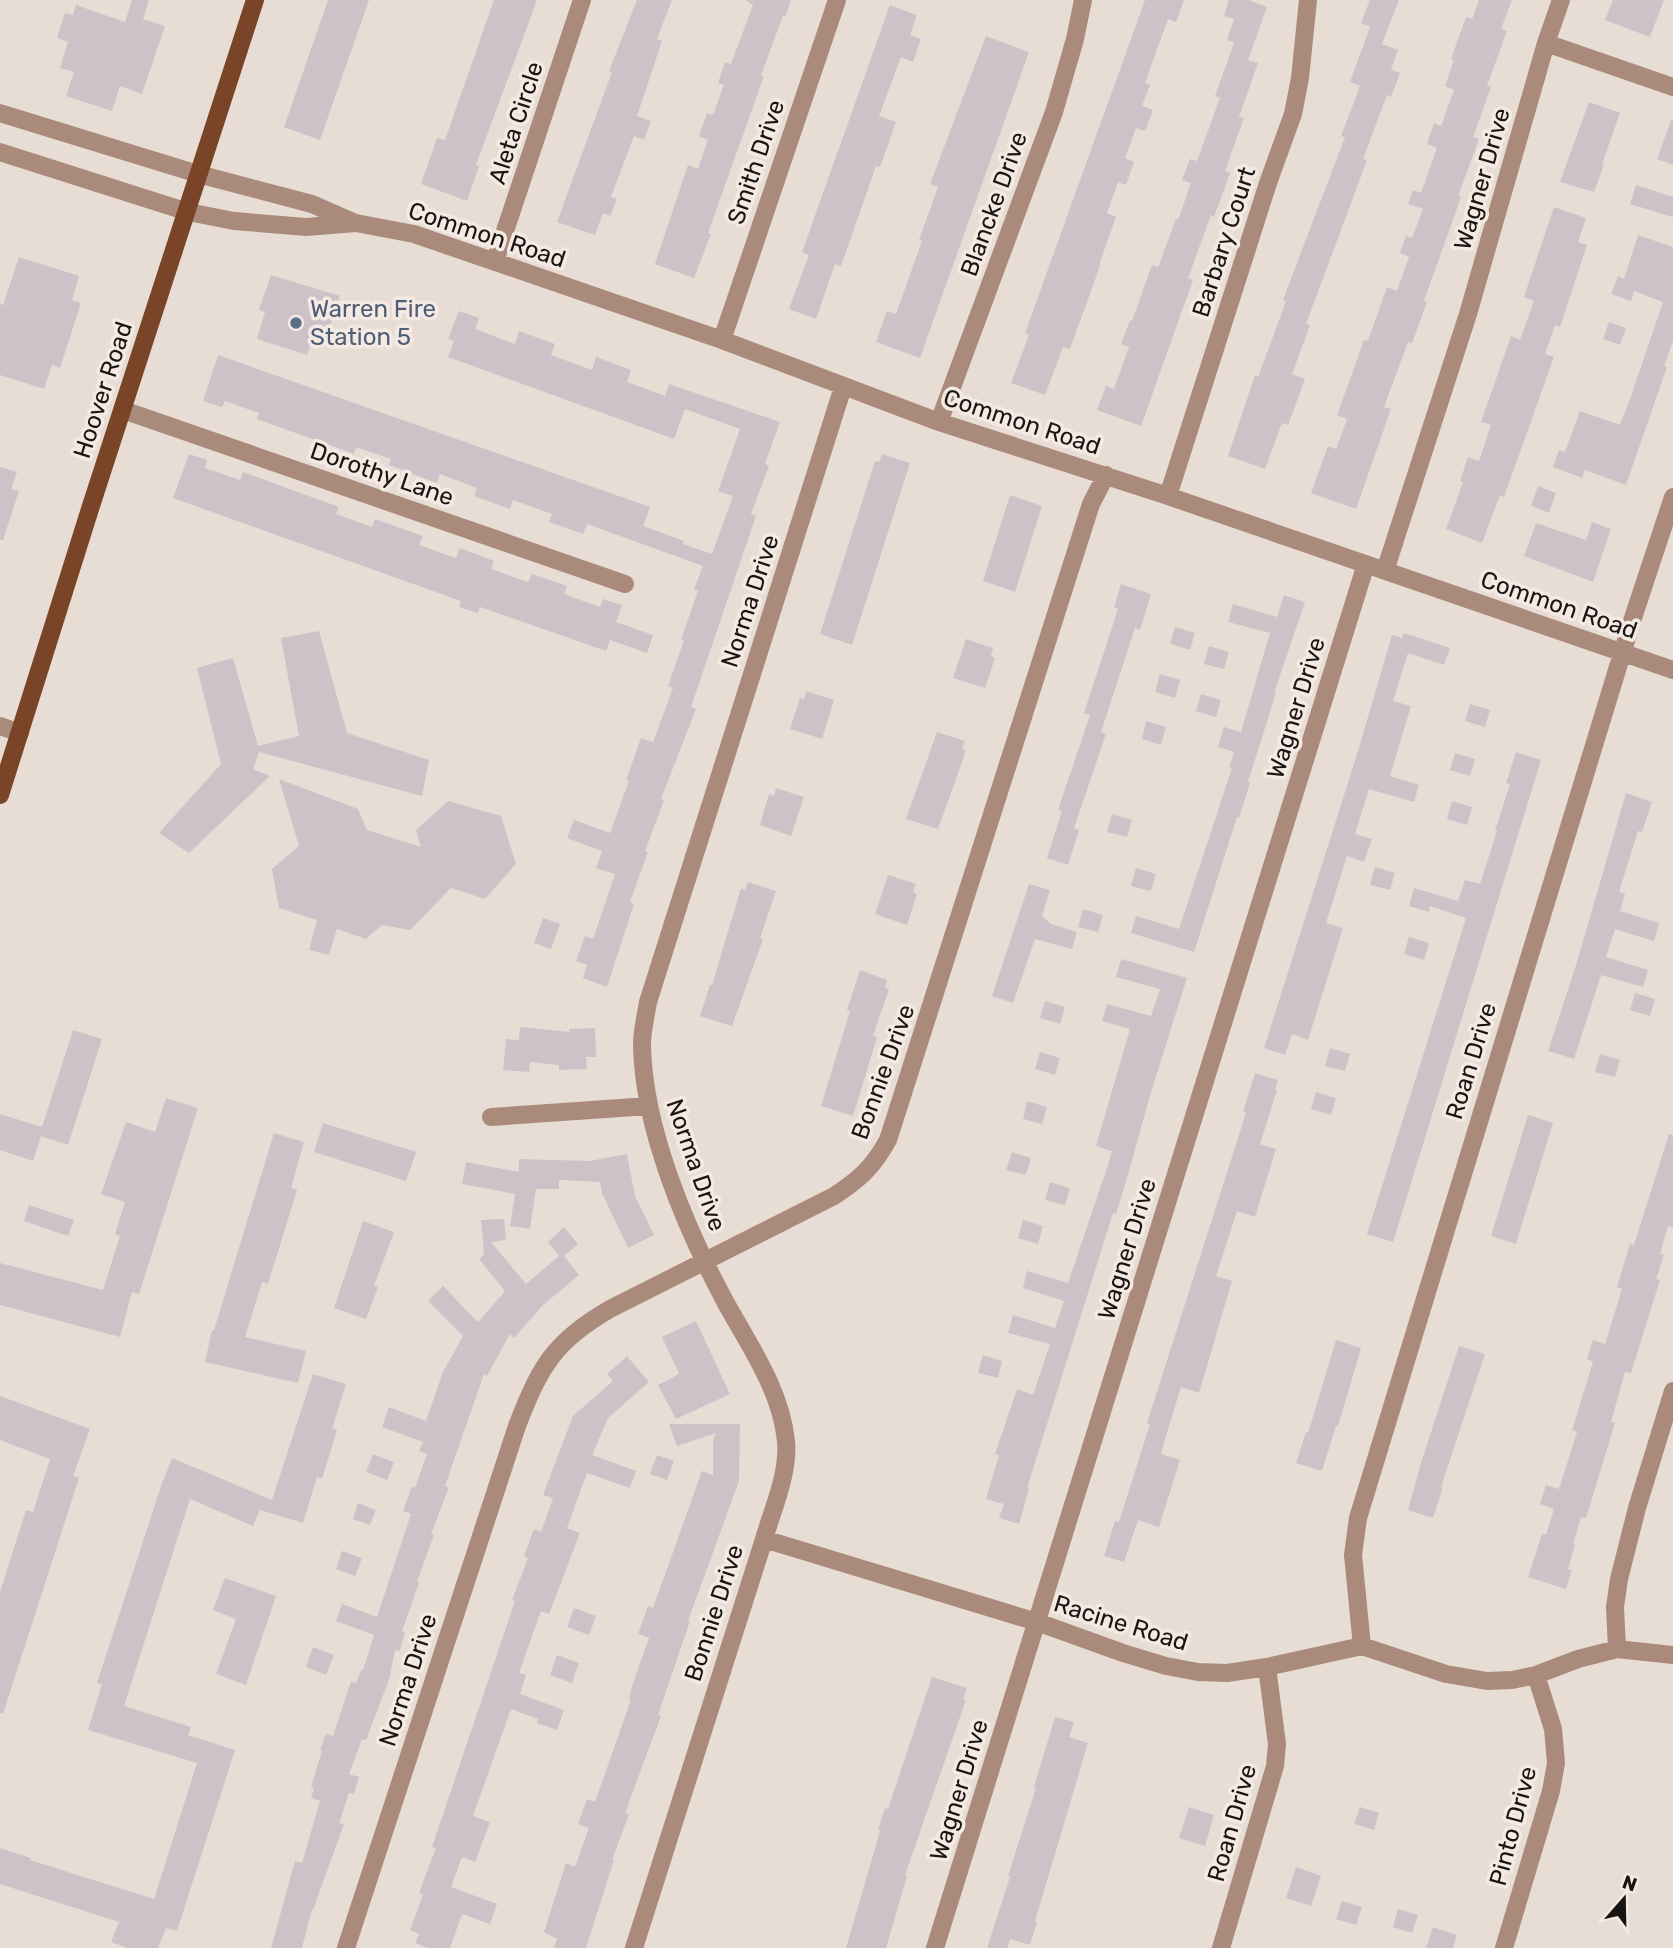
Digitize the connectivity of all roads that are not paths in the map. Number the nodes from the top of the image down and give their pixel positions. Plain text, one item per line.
1 (256, 0) edge
2 (582, 0) edge
3 (836, 0) edge
4 (1083, 0) edge
5 (1308, 0) edge
6 (1561, 0) edge
7 (1546, 43) junction
8 (1673, 87) edge
9 (0, 113) edge
10 (0, 152) edge
11 (198, 174) junction
12 (188, 212) junction
13 (356, 223) junction
14 (495, 261) junction
15 (722, 340) junction
16 (843, 387) junction
17 (123, 410) junction
18 (939, 422) junction
19 (1106, 475) junction
20 (1168, 496) junction
21 (1673, 497) edge
22 (1366, 564) junction
23 (1385, 571) junction
24 (625, 584) dead end
25 (1622, 653) junction
26 (1673, 670) edge
27 (0, 726) edge
28 (20, 733) junction
29 (0, 795) edge
30 (649, 1105) junction
31 (491, 1117) dead end
32 (704, 1263) junction
33 (1673, 1391) edge
34 (764, 1539) junction
35 (1037, 1622) junction
36 (1362, 1646) junction
37 (1617, 1649) junction
38 (1673, 1655) edge
39 (1267, 1667) junction
40 (1536, 1675) junction
41 (346, 1948) edge
42 (634, 1948) edge
43 (935, 1948) edge
44 (1221, 1948) edge
45 (1504, 1948) edge

1 - 11 main road, Hoover Road
2 - 14 street, Aleta Circle
3 - 15 street, Smith Drive
4 - 18 street, Blancke Drive
5 - 20 street, Barbary Court
6 - 7 street, Wagner Drive
7 - 8 street
7 - 23 street, Wagner Drive
9 - 11 street, Common Road
10 - 12 street, Common Road
11 - 12 main road, Hoover Road
11 - 13 street, Common Road
12 - 13 street, Common Road
12 - 17 main road, Hoover Road
13 - 14 street, Common Road
14 - 15 street, Common Road
15 - 16 street, Common Road
16 - 18 street, Common Road
16 - 30 street, Norma Drive
17 - 24 street, Dorothy Lane
17 - 28 main road, Hoover Road
18 - 19 street, Common Road
19 - 20 street, Common Road
19 - 32 street, Bonnie Drive
20 - 22 street, Common Road
21 - 25 street, Roan Drive
22 - 23 street, Common Road
22 - 35 street, Wagner Drive
23 - 25 street, Common Road
25 - 26 street, Common Road
25 - 36 street, Roan Drive
27 - 28 street
28 - 29 main road, Hoover Road
30 - 31 street
30 - 32 street, Norma Drive
32 - 34 street, Bonnie Drive
32 - 41 street, Norma Drive
33 - 37 street
34 - 35 street, Racine Road
34 - 42 street, Bonnie Drive
35 - 39 street, Racine Road
35 - 43 street, Wagner Drive
36 - 39 street, Racine Road
36 - 40 street
37 - 38 street
37 - 40 street
39 - 44 street, Roan Drive
40 - 45 street, Pinto Drive

